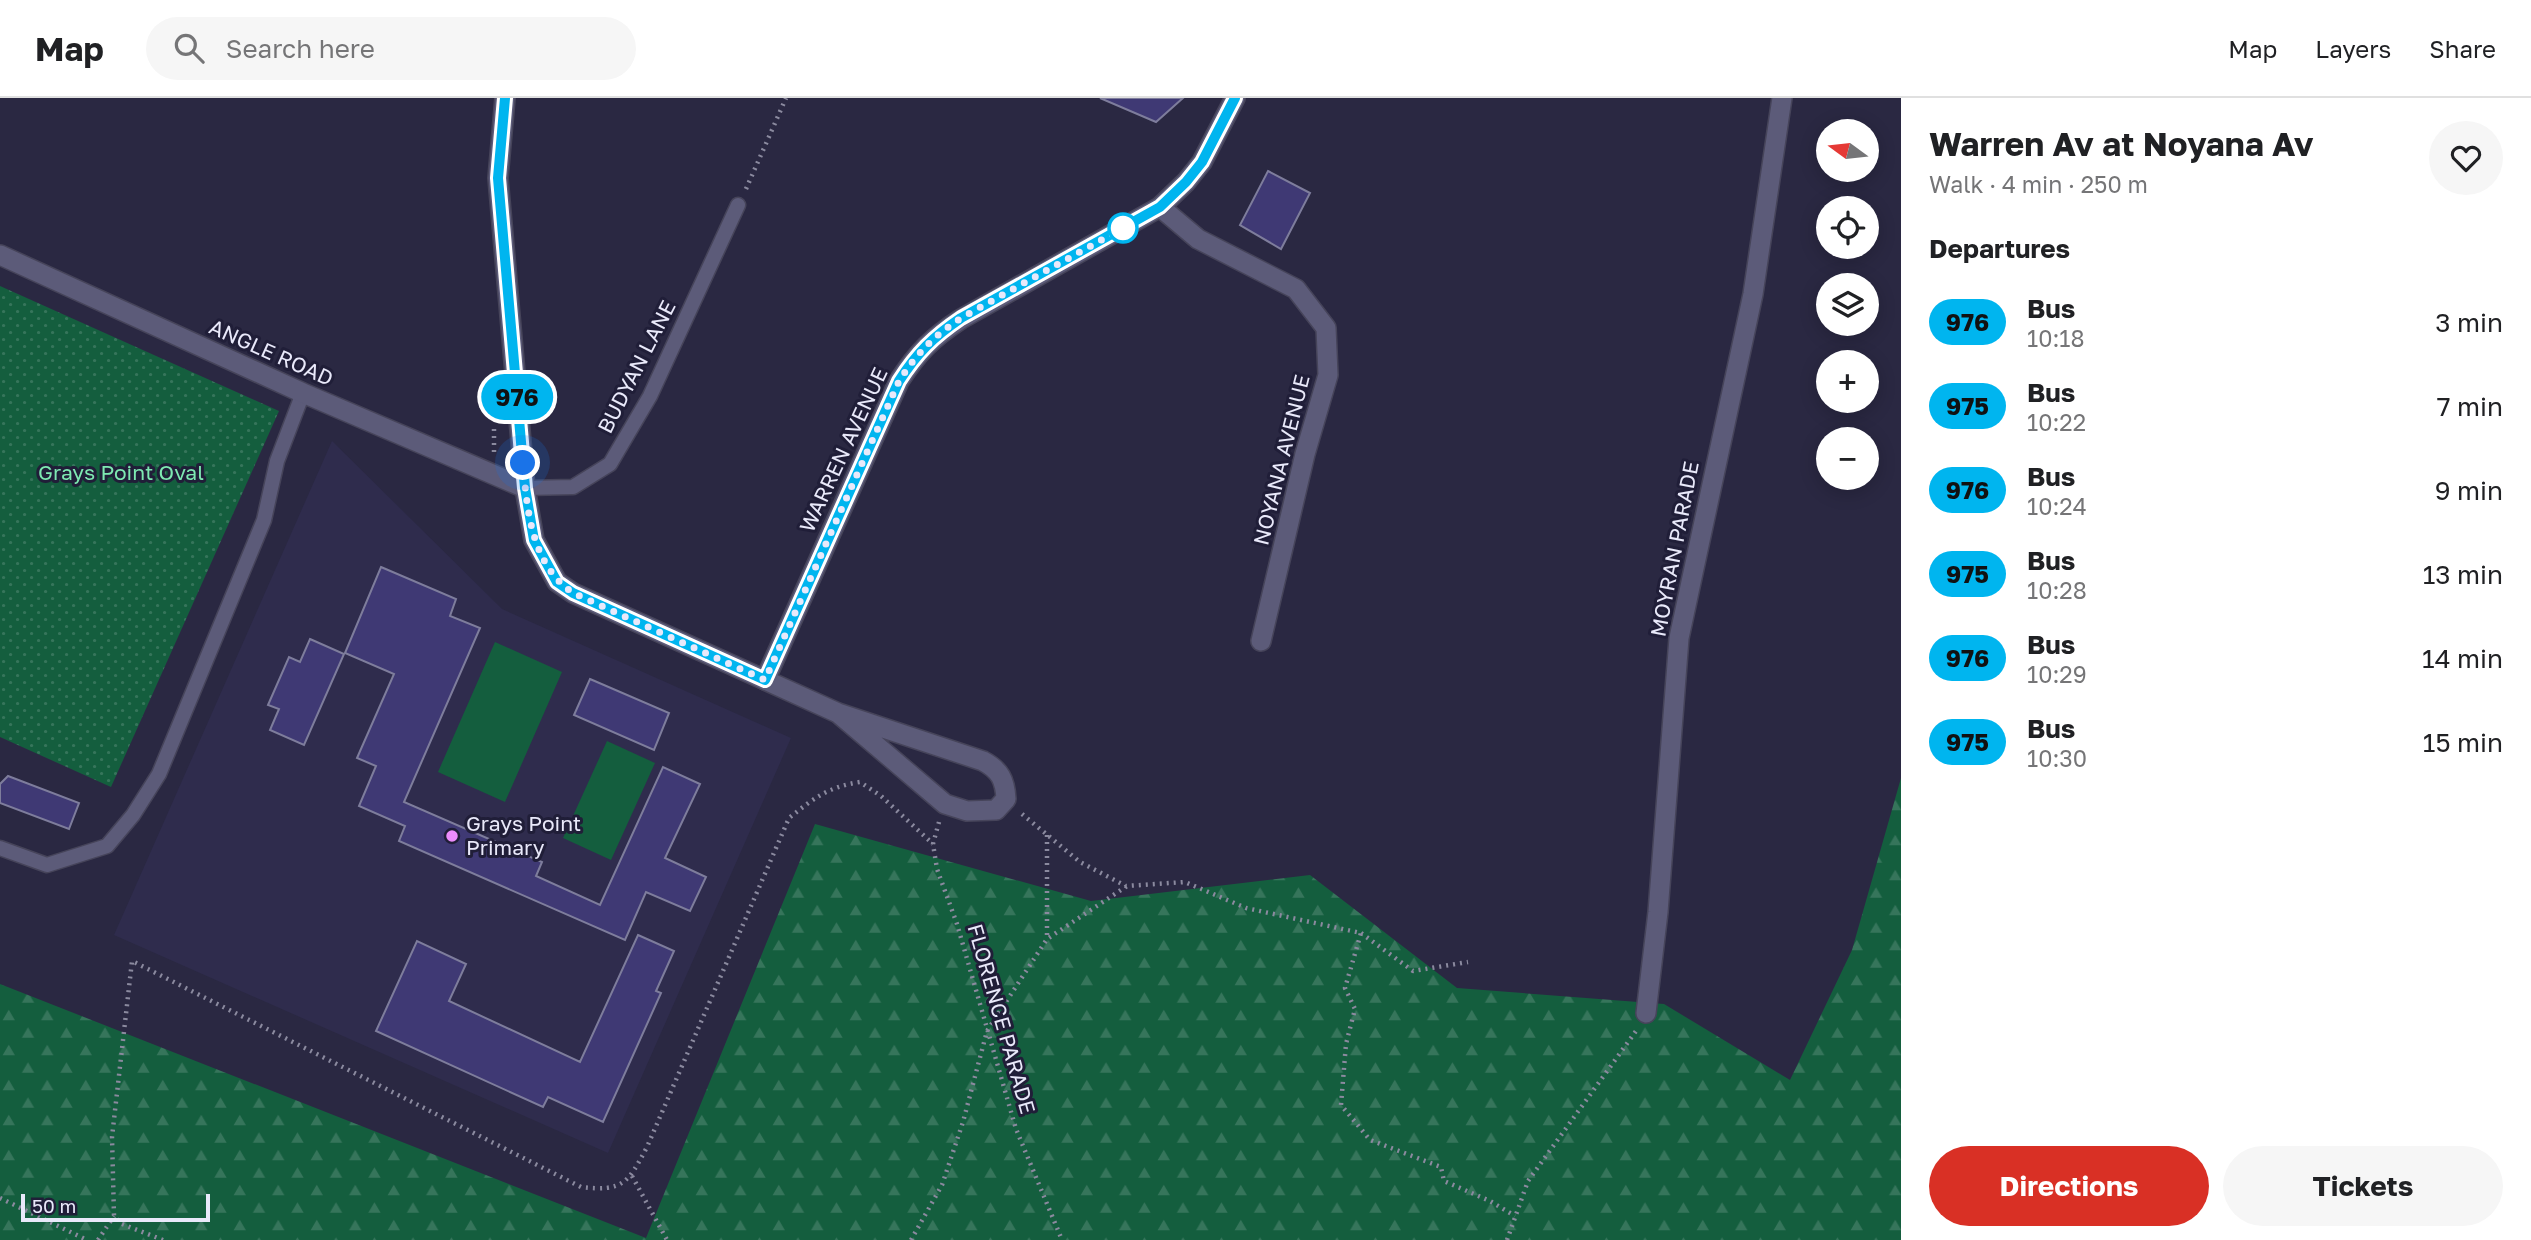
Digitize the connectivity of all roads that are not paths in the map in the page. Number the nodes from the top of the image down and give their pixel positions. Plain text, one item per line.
1 (505, 98) edge
2 (1235, 98) edge
3 (1782, 98) edge
4 (738, 205) road end
5 (1160, 207) junction
6 (0, 255) edge
7 (303, 393) junction
8 (525, 488) junction
9 (1261, 641) dead end
10 (765, 680) junction
11 (838, 713) junction
12 (0, 848) edge
13 (1646, 1013) road end

1 - 8 street
2 - 5 street, WARREN AVENUE
3 - 13 street, MOYRAN PARADE
4 - 8 lane, BUDYAN LANE
5 - 9 street, NOYANA AVENUE
5 - 10 street, WARREN AVENUE
6 - 7 street, ANGLE ROAD
7 - 8 street, ANGLE ROAD
7 - 12 lane
8 - 10 street
10 - 11 street
11 - 11 street

